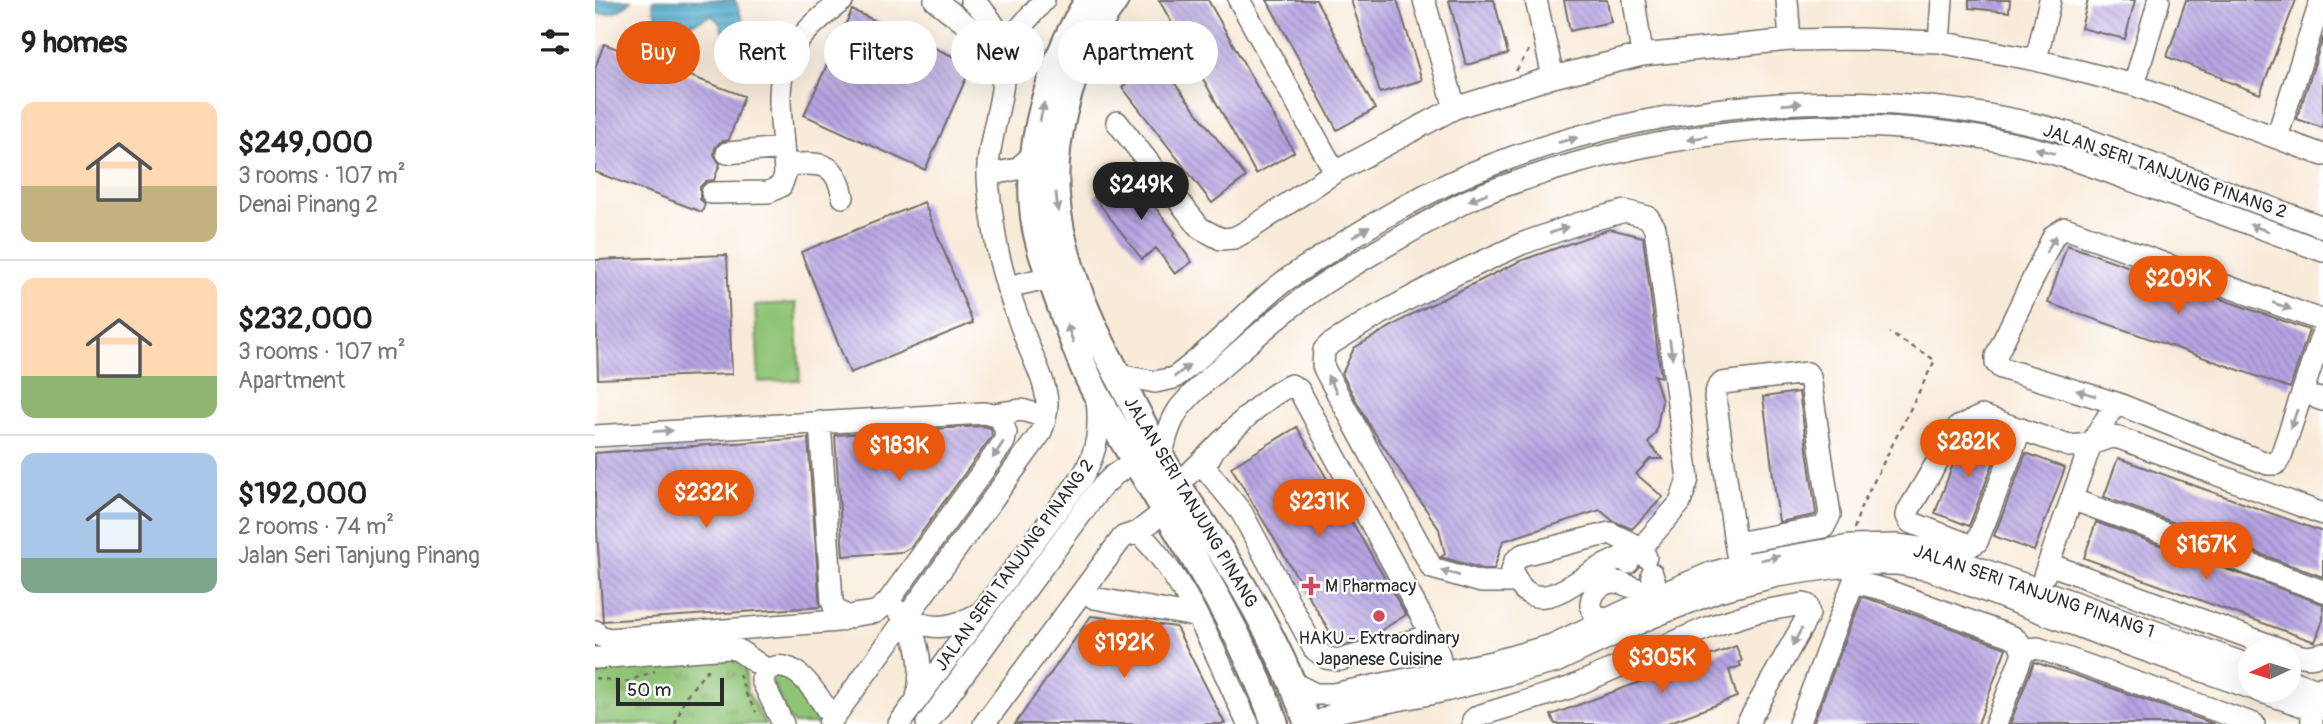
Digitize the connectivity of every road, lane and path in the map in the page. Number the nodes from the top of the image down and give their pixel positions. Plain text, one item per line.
1 (843, 0) edge
2 (971, 0) edge
3 (1044, 0) edge
4 (1089, 0) edge
5 (1115, 0) edge
6 (1239, 0) edge
7 (1424, 0) edge
8 (1536, 0) edge
9 (1634, 0) edge
10 (1787, 0) edge
11 (1942, 0) edge
12 (2050, 0) edge
13 (2159, 0) edge
14 (2321, 0) edge
15 (942, 2) edge
16 (963, 21) edge
17 (989, 21) edge
18 (1022, 21) edge
19 (1526, 38) dead end
20 (1790, 40) junction
21 (1939, 42) junction
22 (1643, 55) junction
23 (2036, 60) junction
24 (1513, 75) dead end
25 (1553, 77) junction
26 (1004, 84) edge
27 (2134, 85) junction
28 (1455, 108) junction
29 (1117, 122) dead end
30 (2277, 137) junction
31 (727, 153) dead end
32 (1035, 153) junction
33 (2323, 155) edge
34 (784, 156) junction
35 (1335, 172) junction
36 (988, 176) junction
37 (712, 193) dead end
38 (843, 197) dead end
39 (2323, 227) edge
40 (2323, 251) edge
41 (1053, 285) junction
42 (1007, 287) junction
43 (2323, 324) edge
44 (2323, 331) edge
45 (1889, 333) dead end
46 (1118, 375) junction
47 (1097, 396) junction
48 (2116, 402) junction
49 (994, 414) junction
50 (1045, 417) junction
51 (820, 422) junction
52 (2021, 429) junction
53 (595, 436) edge
54 (2091, 444) junction
55 (1212, 453) junction
56 (1163, 475) junction
57 (1217, 484) junction
58 (2071, 499) junction
59 (2323, 514) edge
60 (1138, 532) junction
61 (1735, 543) junction
62 (1854, 564) junction
63 (2049, 564) junction
64 (1739, 565) junction
65 (1930, 570) junction
66 (1642, 578) junction
67 (1516, 582) junction
68 (2323, 591) edge
69 (1094, 598) junction
70 (2036, 600) junction
71 (887, 603) junction
72 (1918, 603) junction
73 (982, 612) junction
74 (1195, 616) junction
75 (848, 617) junction
76 (907, 618) junction
77 (1607, 619) junction
78 (595, 631) edge
79 (2096, 633) junction
80 (1427, 636) junction
81 (2252, 639) edge
82 (2023, 653) junction
83 (2056, 654) junction
84 (2319, 655) edge
85 (2301, 657) edge
86 (595, 658) edge
87 (1556, 662) junction
88 (2238, 662) edge
89 (710, 667) dead end
90 (736, 667) dead end
91 (662, 669) dead end
92 (767, 670) junction
93 (1289, 674) junction
94 (595, 678) edge
95 (1444, 682) junction
96 (2238, 683) edge
97 (1569, 688) junction
98 (2301, 690) edge
99 (917, 700) junction
100 (2317, 703) edge
101 (757, 714) dead end
102 (831, 722) edge
103 (1265, 723) edge
104 (675, 724) edge
105 (783, 724) edge
106 (899, 724) edge
107 (927, 724) edge
108 (984, 724) edge
109 (1000, 724) edge
110 (1308, 724) edge
111 (1314, 724) edge
112 (1473, 724) edge
113 (1747, 724) edge
114 (1799, 724) edge
115 (1996, 724) edge
116 (2254, 724) edge

1 - 34 street
2 - 17 street
3 - 18 street
32 -> 4 main road, JALAN SERI TANJUNG PINANG
5 -> 46 main road, JALAN SERI TANJUNG PINANG
6 - 35 street
7 - 28 street
8 - 25 street
9 - 22 street
10 - 20 street
11 - 21 street
12 - 23 street
13 - 27 street
14 - 30 street
15 - 16 street
19 - 24 path
20 - 21 street
20 - 22 street
21 - 23 street
22 - 25 street
23 - 27 street
25 - 28 street
26 - 36 street
27 - 30 street
28 - 35 street
29 - 35 street
30 - 33 street
31 - 34 street
32 - 36 street
32 - 41 main road, JALAN SERI TANJUNG PINANG
34 - 37 street
34 - 38 street
36 - 42 street
46 -> 39 street, JALAN SERI TANJUNG PINANG 2
40 -> 56 street, JALAN SERI TANJUNG PINANG 2
41 - 42 street
47 -> 41 main road, JALAN SERI TANJUNG PINANG
42 - 50 street
48 -> 43 street
44 -> 48 street
45 - 62 path
46 - 56 main road, JALAN SERI TANJUNG PINANG
47 - 56 main road, JALAN SERI TANJUNG PINANG
47 - 73 street, JALAN SERI TANJUNG PINANG 2
48 - 54 street
49 - 50 street
49 - 51 street
49 -> 71 street
50 - 76 street
53 -> 51 street
51 - 75 street
52 - 52 street
52 - 54 street
54 - 58 street
54 - 59 street
55 - 56 street
55 - 57 street
55 - 80 street
56 - 57 street
56 - 60 street
56 - 93 main road, JALAN SERI TANJUNG PINANG
56 - 103 main road, JALAN SERI TANJUNG PINANG
56 - 107 street, JALAN SERI TANJUNG PINANG 2
57 - 80 street
58 - 63 street
58 - 68 street
60 - 69 street
60 - 74 street
60 - 108 street
61 - 61 street
61 - 64 street
64 -> 62 street, JALAN SERI TANJUNG PINANG 1
62 - 65 street, JALAN SERI TANJUNG PINANG 1
62 - 66 street, JALAN SERI TANJUNG PINANG 1
62 - 70 street, JALAN SERI TANJUNG PINANG 1
62 - 72 street
62 - 114 street
63 - 70 street
63 - 81 street
64 - 66 street, JALAN SERI TANJUNG PINANG 1
65 - 70 street, JALAN SERI TANJUNG PINANG 1
65 - 72 street
66 - 67 street
66 - 67 street
67 -> 66 street
66 - 77 street, JALAN SERI TANJUNG PINANG 1
66 - 77 street
66 - 87 street, JALAN SERI TANJUNG PINANG 1
69 - 74 street
69 - 109 street
70 - 79 street, JALAN SERI TANJUNG PINANG 1
70 - 88 street, JALAN SERI TANJUNG PINANG 1
71 - 75 street
71 - 76 street
72 - 82 street
73 - 76 street
73 - 99 street, JALAN SERI TANJUNG PINANG 2
74 - 103 street
75 - 78 street
76 - 99 street
76 - 102 street
77 - 95 street, JALAN SERI TANJUNG PINANG 1
79 - 83 street
79 - 96 street, JALAN SERI TANJUNG PINANG 1
80 - 95 street
82 - 83 street
82 - 115 street
83 - 116 street
84 - 85 street
86 - 92 street
87 - 95 street, JALAN SERI TANJUNG PINANG 1
87 - 97 street
89 - 104 path
90 - 101 path
91 - 94 path
92 - 102 street
92 - 105 street
93 - 95 street, JALAN SERI TANJUNG PINANG 1
93 - 103 main road
93 - 110 main road, JALAN SERI TANJUNG PINANG
95 - 111 street, JALAN SERI TANJUNG PINANG 1
97 - 112 street
97 -> 113 street
98 - 100 street
99 - 106 street, JALAN SERI TANJUNG PINANG 2

